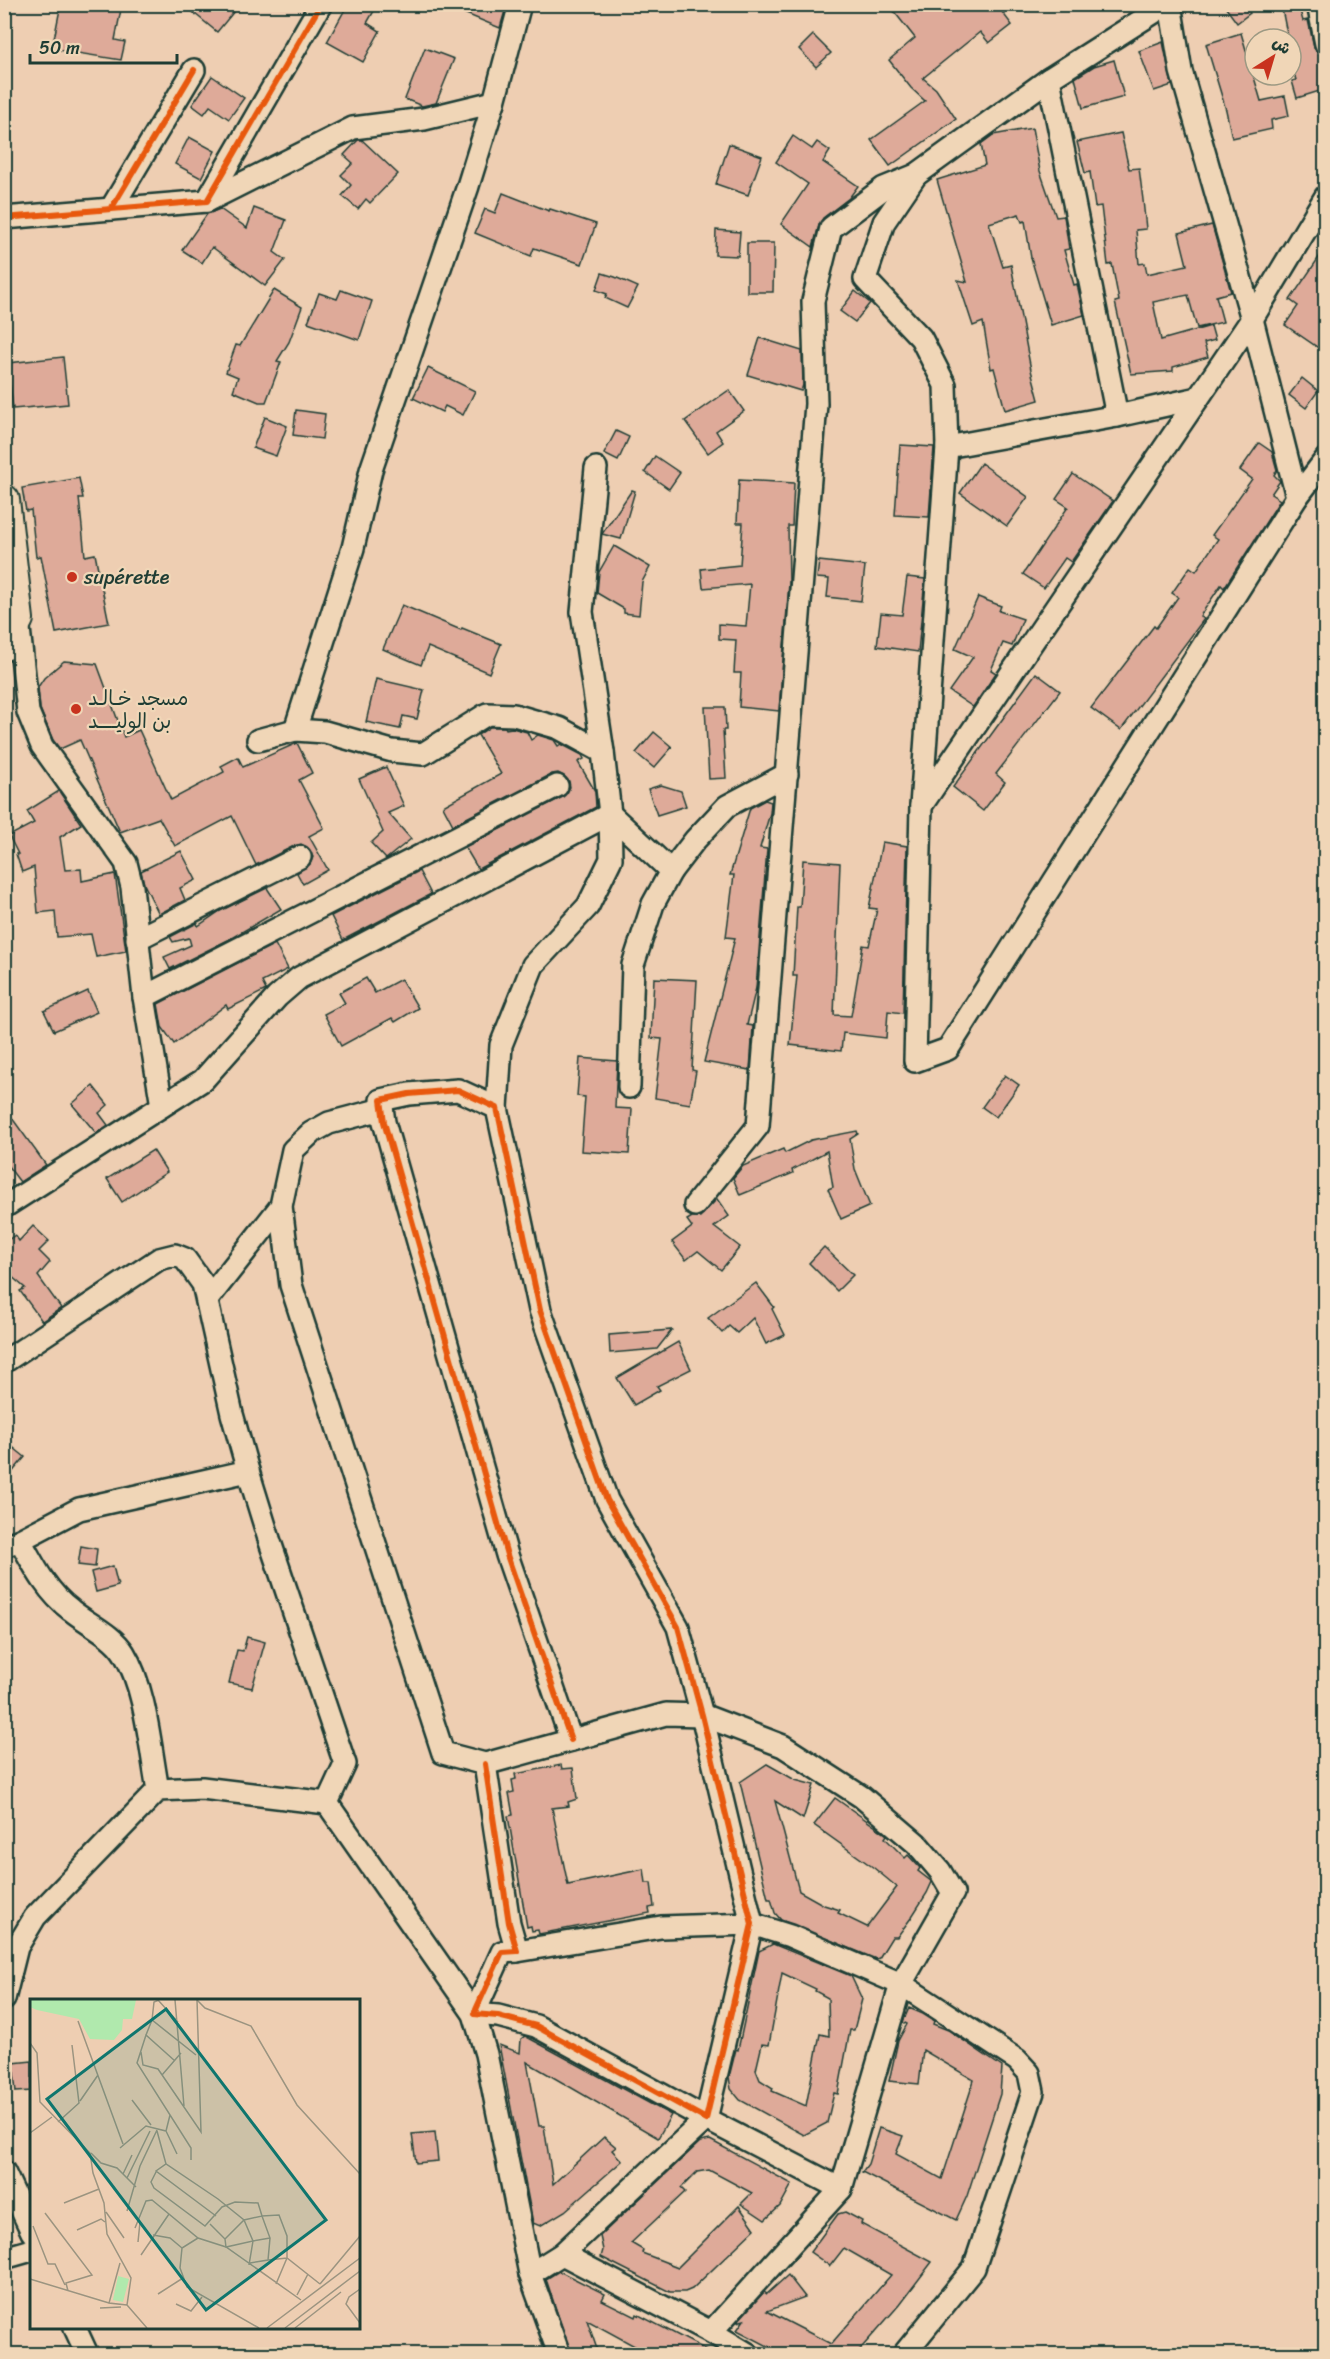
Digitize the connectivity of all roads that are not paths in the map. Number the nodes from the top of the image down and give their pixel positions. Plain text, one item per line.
1 (321, 4) edge
2 (520, 4) edge
3 (1169, 4) edge
4 (1318, 4) edge
5 (1326, 44) edge
6 (194, 70) dead end
7 (1049, 79) junction
8 (494, 102) junction
9 (916, 175) junction
10 (1326, 196) edge
11 (207, 201) junction
12 (111, 209) junction
13 (4, 218) edge
14 (1252, 319) junction
15 (1198, 398) junction
16 (1117, 416) junction
17 (947, 447) junction
18 (1326, 459) edge
19 (596, 468) dead end
20 (1298, 497) junction
21 (4, 500) edge
22 (18, 619) junction
23 (4, 645) edge
24 (295, 730) junction
25 (258, 740) dead end
26 (603, 752) junction
27 (787, 774) junction
28 (557, 786) dead end
29 (921, 806) junction
30 (610, 814) junction
31 (300, 857) dead end
32 (671, 871) junction
33 (137, 939) junction
34 (144, 997) junction
35 (629, 1087) dead end
36 (162, 1106) junction
37 (498, 1108) junction
38 (382, 1109) junction
39 (695, 1205) dead end
40 (281, 1206) junction
41 (4, 1207) edge
42 (207, 1300) junction
43 (4, 1362) edge
44 (248, 1471) junction
45 (12, 1543) edge
46 (702, 1715) junction
47 (571, 1740) junction
48 (485, 1764) junction
49 (158, 1790) junction
50 (327, 1803) junction
51 (752, 1924) junction
52 (517, 1951) junction
53 (901, 1984) junction
54 (4, 1999) edge
55 (474, 2014) junction
56 (706, 2119) junction
57 (4, 2172) edge
58 (841, 2189) junction
59 (30, 2228) edge
60 (30, 2251) edge
61 (562, 2254) junction
62 (4, 2258) edge
63 (530, 2274) junction
64 (75, 2329) edge
65 (711, 2332) junction
66 (87, 2355) edge
67 (559, 2355) edge
68 (748, 2355) edge
69 (904, 2355) edge

1 - 11 street
2 - 8 street
3 - 7 street
3 - 14 street
4 - 5 street
6 - 12 street
7 - 9 street
7 - 16 street
8 - 11 street
8 - 24 street
9 - 17 street
9 - 27 street
10 - 14 street
11 - 12 street
12 - 13 street
14 - 15 street
14 - 20 street
15 - 16 street
15 - 29 street
16 - 17 street
17 - 29 street
18 - 20 street
19 - 26 street
20 - 29 street
21 - 22 street
22 - 23 street
22 - 33 street
24 - 25 street
24 - 26 street
26 - 30 street
27 - 32 street
27 - 39 street
28 - 34 street
30 - 32 street
30 - 36 street
30 - 37 street
31 - 33 street
32 - 35 street
33 - 34 street
34 - 36 street
36 - 41 street
37 - 38 street
37 - 46 street
38 - 40 street
38 - 47 street
40 - 42 street
40 - 48 street
42 - 43 street
42 - 44 street
44 - 45 street
44 - 50 street
45 - 49 street
46 - 47 street
46 - 51 street
46 - 53 street
47 - 48 street
48 - 52 street
49 - 50 street
49 - 54 street
50 - 55 street
51 - 52 street
51 - 53 street
51 - 56 street
52 - 55 street
53 - 58 street
53 - 69 street
55 - 56 street
55 - 63 street
56 - 58 street
56 - 61 street
57 - 59 street
58 - 65 street
60 - 62 street
61 - 63 street
61 - 65 street
63 - 67 street
64 - 66 street
65 - 68 street

